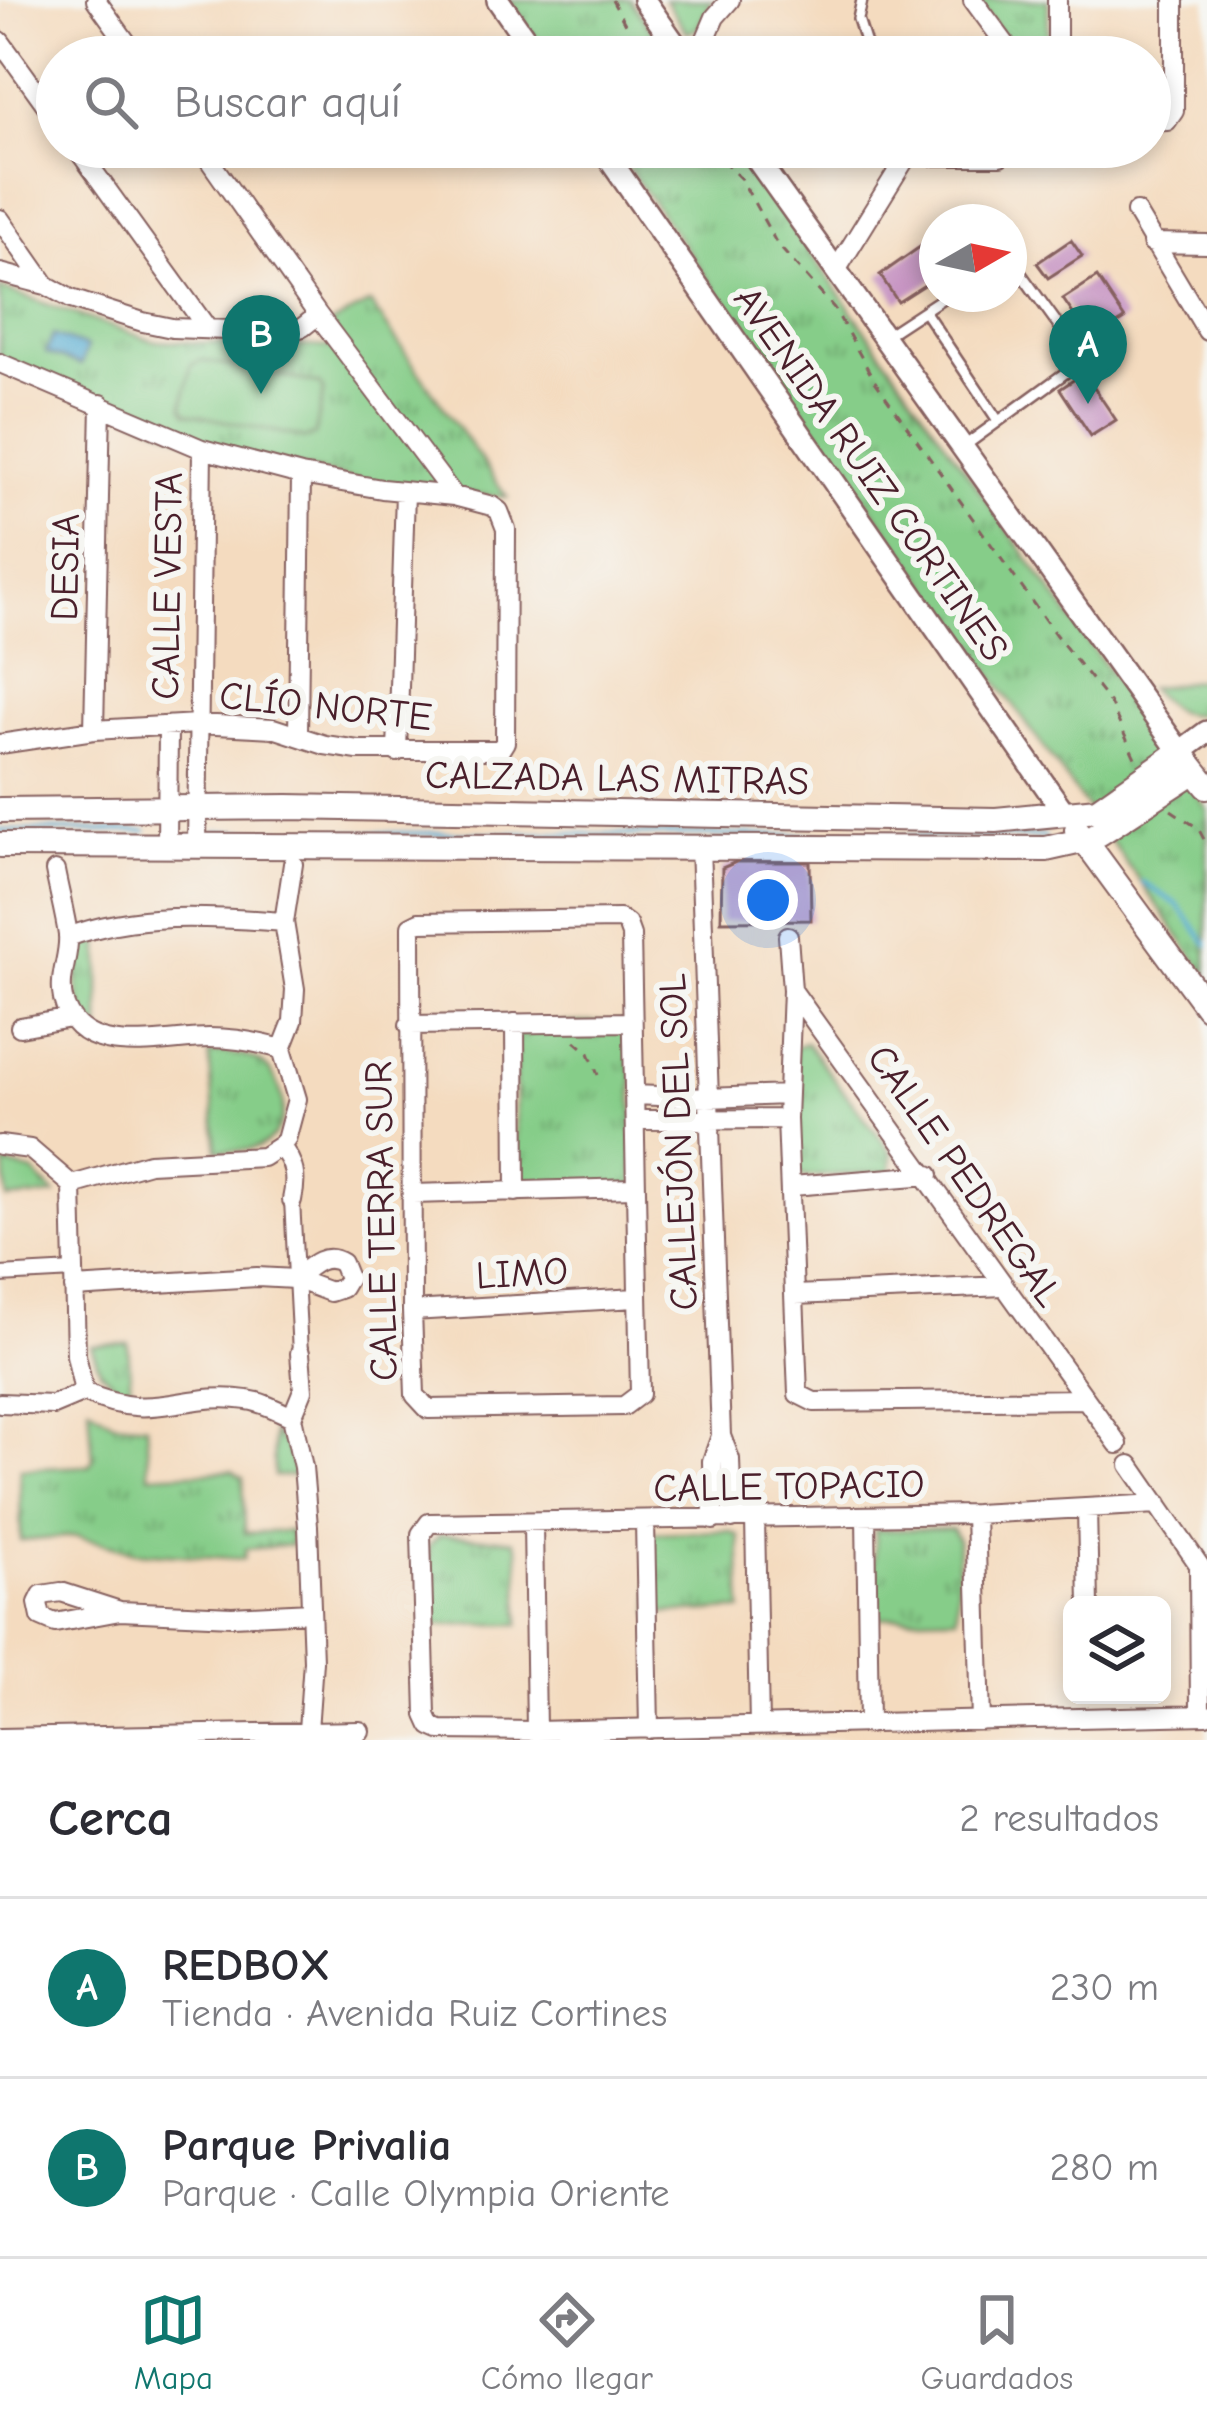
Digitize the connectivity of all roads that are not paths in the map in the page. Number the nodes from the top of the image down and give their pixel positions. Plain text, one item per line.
1 (96, 0) edge
2 (498, 0) edge
3 (644, 0) edge
4 (730, 0) edge
5 (862, 0) edge
6 (973, 0) edge
7 (1057, 0) edge
8 (1174, 0) edge
9 (121, 36) edge
10 (523, 36) edge
11 (669, 36) edge
12 (707, 36) edge
13 (863, 36) edge
14 (1000, 36) edge
15 (1057, 36) edge
16 (0, 41) edge
17 (36, 91) edge
18 (1171, 115) edge
19 (91, 168) edge
20 (215, 168) edge
21 (616, 168) edge
22 (763, 168) edge
23 (896, 168) edge
24 (1136, 212) dead end
25 (0, 219) edge
26 (1152, 243) junction
27 (1207, 244) edge
28 (837, 269) junction
29 (0, 273) edge
30 (1027, 283) edge
31 (46, 285) junction
32 (925, 312) joint
33 (318, 315) junction
34 (207, 328) junction
35 (1207, 332) edge
36 (885, 336) junction
37 (0, 363) edge
38 (101, 404) junction
39 (997, 419) junction
40 (963, 446) junction
41 (202, 449) junction
42 (301, 475) junction
43 (405, 492) junction
44 (454, 496) junction
45 (1152, 715) junction
46 (197, 724) junction
47 (168, 728) junction
48 (94, 730) junction
49 (1207, 731) edge
50 (298, 736) junction
51 (0, 744) edge
52 (398, 752) junction
53 (1197, 768) edge
54 (167, 807) junction
55 (196, 808) junction
56 (0, 811) edge
57 (1065, 814) junction
58 (1086, 841) junction
59 (0, 844) edge
60 (166, 846) junction
61 (196, 846) junction
62 (700, 846) junction
63 (293, 864) dead end
64 (55, 871) dead end
65 (284, 922) junction
66 (788, 936) dead end
67 (68, 937) junction
68 (792, 990) junction
69 (1207, 1007) edge
70 (71, 1018) junction
71 (514, 1022) junction
72 (632, 1022) junction
73 (410, 1025) junction
74 (20, 1028) dead end
75 (282, 1049) junction
76 (634, 1095) junction
77 (787, 1095) junction
78 (707, 1098) junction
79 (787, 1119) junction
80 (635, 1120) junction
81 (707, 1121) junction
82 (0, 1145) edge
83 (280, 1146) junction
84 (929, 1175) junction
85 (72, 1184) junction
86 (792, 1186) junction
87 (634, 1188) junction
88 (516, 1192) junction
89 (412, 1194) junction
90 (292, 1200) joint
91 (0, 1276) edge
92 (74, 1279) junction
93 (296, 1279) junction
94 (1004, 1286) junction
95 (795, 1295) junction
96 (636, 1298) junction
97 (412, 1312) junction
98 (300, 1353) joint
99 (84, 1392) junction
100 (1085, 1399) junction
101 (0, 1403) edge
102 (292, 1417) junction
103 (1118, 1444) dead end
104 (1130, 1466) dead end
105 (1158, 1504) junction
106 (1087, 1508) junction
107 (975, 1514) junction
108 (866, 1516) junction
109 (755, 1519) junction
110 (723, 1520) junction
111 (645, 1522) junction
112 (533, 1523) junction
113 (1203, 1571) edge
114 (1089, 1596) edge
115 (120, 1611) dead end
116 (311, 1612) junction
117 (1090, 1704) edge
118 (1204, 1715) edge
119 (1091, 1718) junction
120 (981, 1721) junction
121 (869, 1724) junction
122 (759, 1726) junction
123 (308, 1730) junction
124 (649, 1730) junction
125 (359, 1731) dead end
126 (536, 1731) junction
127 (0, 1738) edge

1 - 9 street
2 - 10 street
3 - 11 street
4 - 12 street
5 - 13 lane
6 - 14 street
7 - 15 street
8 - 18 street
16 - 17 street
19 - 34 street
20 - 33 street
21 - 57 street, AVENIDA RUIZ CORTINES
22 - 28 street
23 - 28 street
24 - 26 street
25 - 31 street
26 - 27 street
26 - 35 street
28 - 36 street
29 - 31 street
30 - 39 lane
31 - 34 street
32 - 36 lane
32 - 39 lane
33 - 34 street
33 - 44 street
36 - 40 street
37 - 38 street
38 - 41 street
38 - 48 street, DESIA
39 - 40 lane
40 - 45 street
41 - 42 street
41 - 46 street, CALLE VESTA
42 - 43 street
42 - 50 street
43 - 44 street
43 - 52 street
44 - 52 street, CLÍO NORTE
45 - 49 street
45 - 53 street
46 - 47 street, CLÍO NORTE
46 - 50 street, CLÍO NORTE
46 - 55 street, CALLE VESTA
47 - 48 street, CLÍO NORTE
47 - 54 street
48 - 51 street, CLÍO NORTE
49 - 53 street, CALZADA LAS MITRAS
50 - 52 street, CLÍO NORTE
53 - 57 main road, CALZADA LAS MITRAS
53 - 58 main road, CALZADA LAS MITRAS
54 - 55 main road, CALZADA LAS MITRAS
54 - 56 main road, CALZADA LAS MITRAS
54 - 60 street
55 - 57 main road, CALZADA LAS MITRAS
55 - 61 street, CALLE VESTA
57 - 58 main road, AVENIDA RUIZ CORTINES
58 - 62 main road, CALZADA LAS MITRAS
58 - 69 main road, AVENIDA RUIZ CORTINES
59 - 60 main road, CALZADA LAS MITRAS
60 - 61 main road, CALZADA LAS MITRAS
61 - 62 main road, CALZADA LAS MITRAS
62 - 78 street, CALLEJÓN DEL SOL
63 - 65 street
64 - 67 street
65 - 67 street
65 - 75 street
66 - 68 street
67 - 70 street
68 - 77 street
68 - 84 street, CALLE PEDREGAL
70 - 74 street
70 - 75 street
71 - 72 street
71 - 73 street
71 - 88 street
72 - 73 street, CALLE TERRA SUR
72 - 76 street, CALLE TERRA SUR
73 - 89 street, CALLE TERRA SUR
75 - 83 street
76 - 78 street
76 - 80 street, CALLE TERRA SUR
77 - 78 street
77 - 79 street
78 - 81 street, CALLEJÓN DEL SOL
79 - 81 street
79 - 86 street
80 - 81 street
80 - 87 street, CALLE TERRA SUR
81 - 110 street, CALLEJÓN DEL SOL
82 - 85 street
83 - 85 street
83 - 90 street
84 - 86 street
84 - 94 street, CALLE PEDREGAL
85 - 92 street
86 - 95 street
87 - 88 street
87 - 96 street, CALLE TERRA SUR
88 - 89 street
89 - 97 street, CALLE TERRA SUR
90 - 93 street
91 - 92 street
92 - 93 street
92 - 99 street
93 - 98 street
94 - 95 street
94 - 100 street, CALLE PEDREGAL
95 - 100 street
96 - 97 street, LIMO
96 - 97 street, CALLE TERRA SUR
98 - 102 street
99 - 101 street
99 - 102 street
100 - 103 street, CALLE PEDREGAL
102 - 116 street
104 - 105 street
105 - 106 street, CALLE TOPACIO
105 - 113 street
106 - 107 street, CALLE TOPACIO
106 - 114 street
107 - 108 street, CALLE TOPACIO
107 - 120 street
108 - 109 street, CALLE TOPACIO
108 - 121 street
109 - 110 street, CALLE TOPACIO
109 - 122 street
110 - 111 street, CALLE TOPACIO
111 - 112 street, CALLE TOPACIO
111 - 124 street
112 - 126 street
112 - 126 street, CALLE TOPACIO
113 - 118 street
115 - 116 street
116 - 123 street
117 - 119 street
118 - 119 street
119 - 120 street
120 - 121 street
121 - 122 street
122 - 124 street
123 - 125 street
123 - 127 street
124 - 126 street

